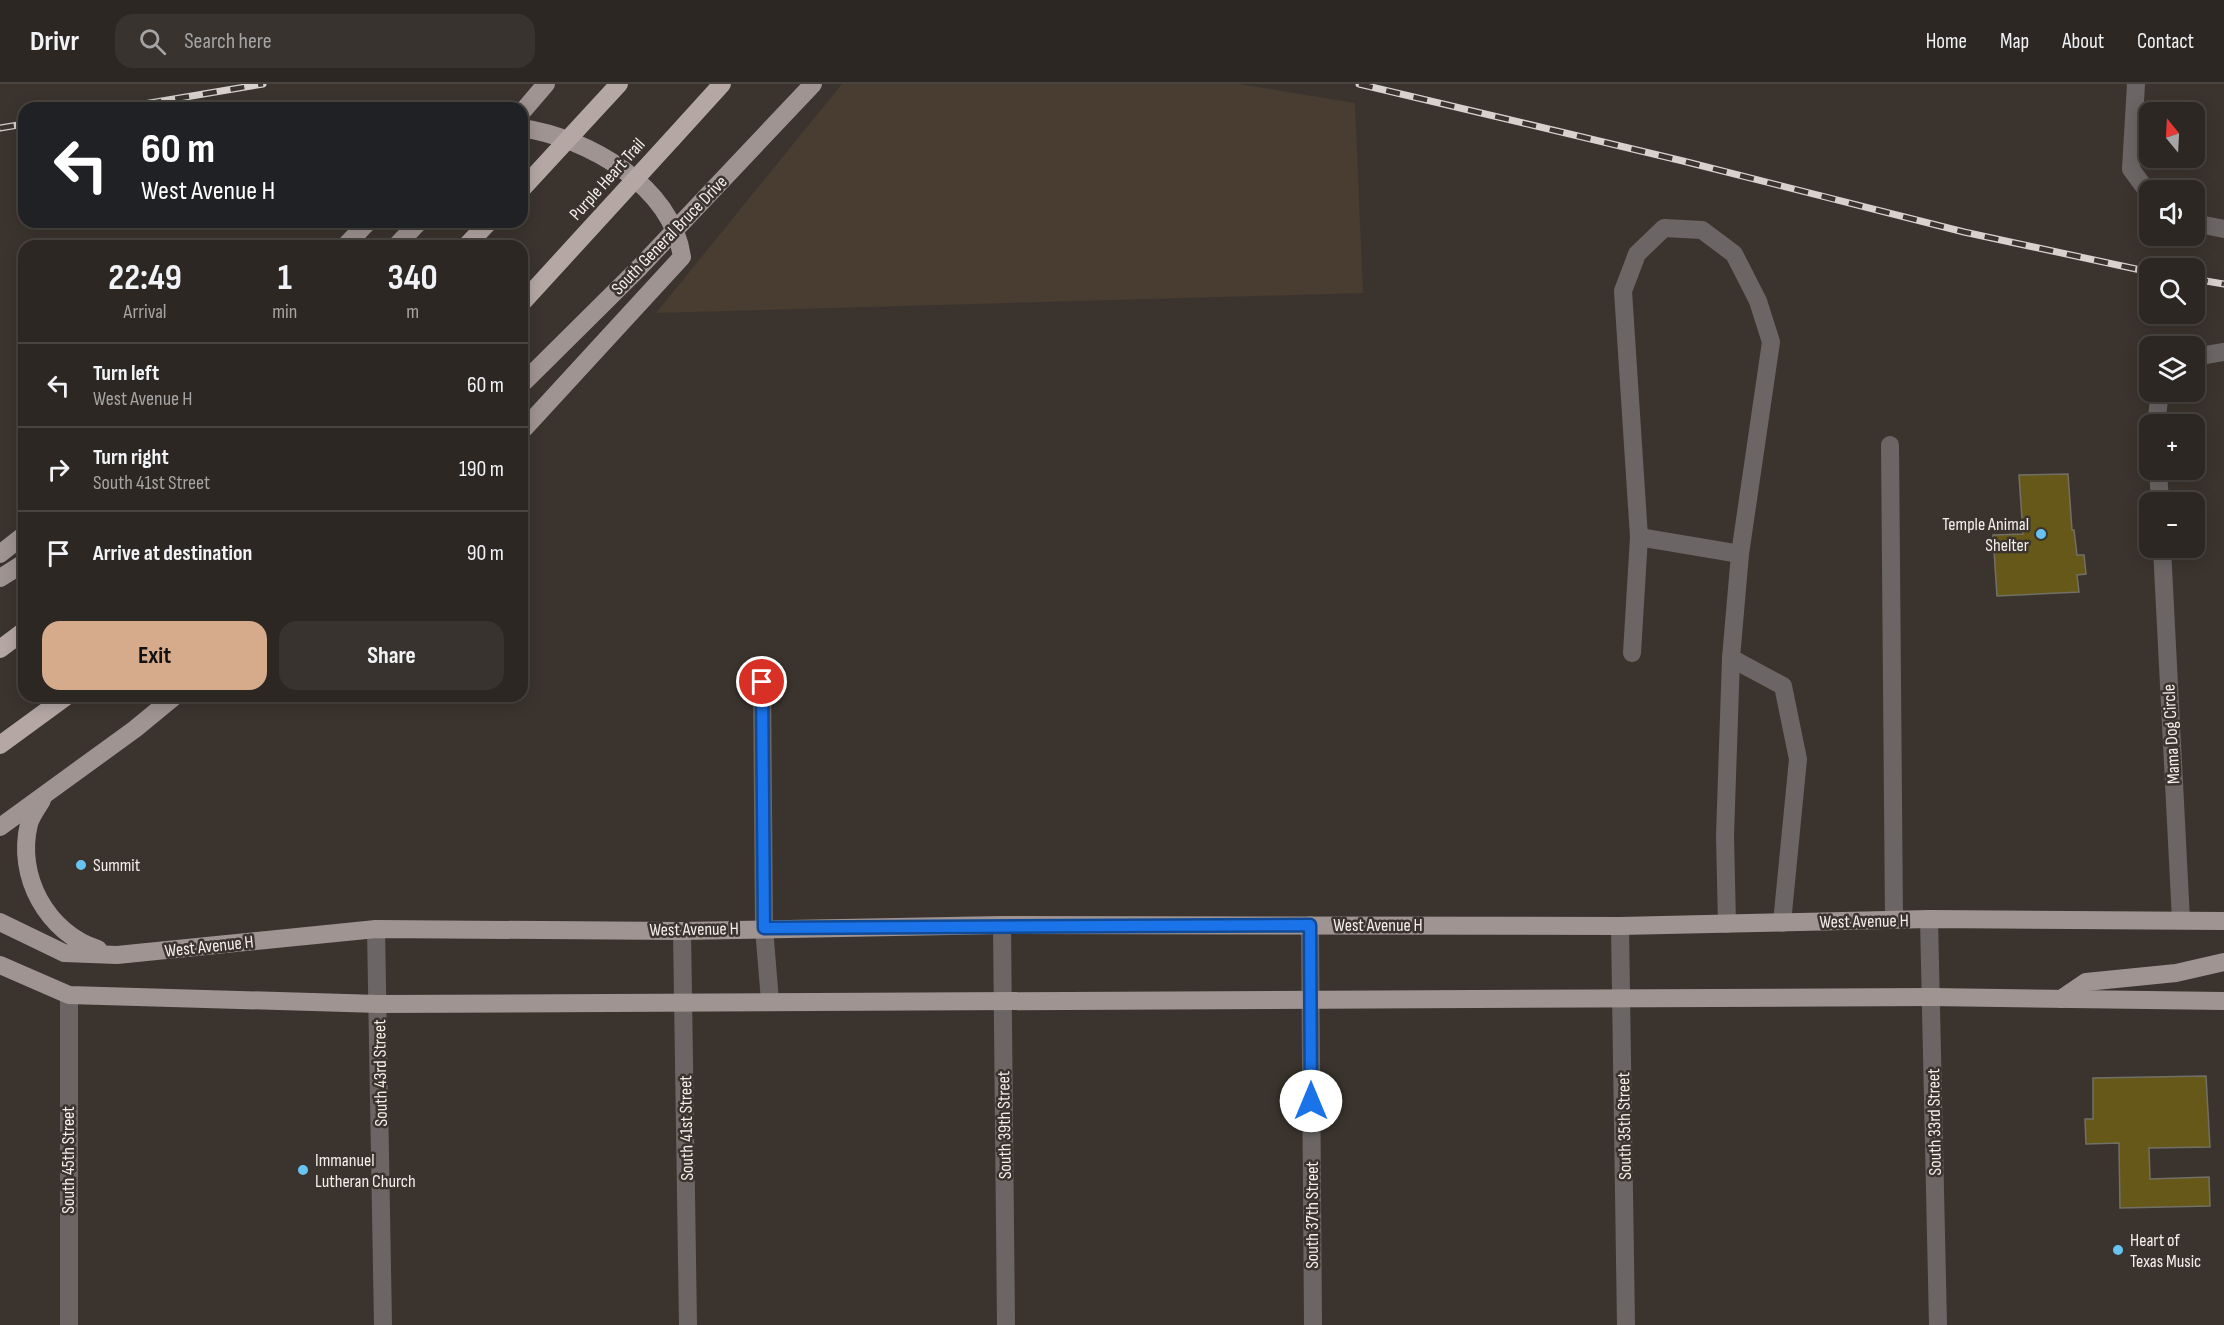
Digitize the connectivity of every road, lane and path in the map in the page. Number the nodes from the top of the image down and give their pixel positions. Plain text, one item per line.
1 (546, 84) edge
2 (619, 84) edge
3 (722, 84) edge
4 (813, 84) edge
5 (2136, 84) edge
6 (528, 105) edge
7 (528, 130) edge
8 (2139, 180) edge
9 (528, 183) edge
10 (2205, 225) edge
11 (362, 228) edge
12 (413, 228) edge
13 (483, 228) edge
14 (2224, 229) edge
15 (351, 240) edge
16 (402, 240) edge
17 (472, 240) edge
18 (528, 296) edge
19 (2224, 352) edge
20 (2205, 355) edge
21 (528, 378) edge
22 (528, 424) edge
23 (1890, 445) dead end
24 (1639, 537) junction
25 (18, 540) edge
26 (0, 554) edge
27 (1740, 554) junction
28 (2163, 558) edge
29 (18, 567) edge
30 (0, 578) edge
31 (18, 636) edge
32 (0, 649) edge
33 (1632, 653) dead end
34 (1731, 658) junction
35 (762, 682) dead end
36 (59, 702) edge
37 (169, 702) edge
38 (177, 702) edge
39 (135, 729) junction
40 (0, 745) edge
41 (46, 793) junction
42 (0, 827) edge
43 (1929, 919) junction
44 (1894, 920) junction
45 (2181, 920) junction
46 (2224, 921) edge
47 (0, 922) edge
48 (1782, 923) junction
49 (1727, 924) junction
50 (1002, 925) junction
51 (1310, 925) junction
52 (1620, 926) junction
53 (764, 928) junction
54 (376, 929) junction
55 (682, 931) junction
56 (117, 955) junction
57 (2224, 962) edge
58 (0, 965) edge
59 (69, 995) junction
60 (1932, 997) junction
61 (1310, 999) junction
62 (1623, 999) junction
63 (2061, 999) junction
64 (1002, 1000) junction
65 (770, 1001) junction
66 (2224, 1001) edge
67 (684, 1002) junction
68 (379, 1005) junction
69 (69, 1325) edge
70 (383, 1325) edge
71 (688, 1325) edge
72 (1006, 1325) edge
73 (1312, 1325) edge
74 (1626, 1325) edge
75 (1938, 1325) edge

1 - 6 main road
2 - 9 highway, bridge
3 - 18 highway, Purple Heart Trail, bridge
4 - 21 main road, South General Bruce Drive, bridge
5 - 8 street
7 - 22 main road
10 - 14 street
11 - 15 main road
12 - 16 main road
13 - 17 highway
19 - 20 street
23 - 44 street
24 - 27 street
24 - 27 street
24 - 33 street
25 - 26 main road
27 - 34 street
28 - 45 street, Mama Dog Circle
29 - 30 main road
31 - 32 highway
34 - 48 street
34 - 49 street
35 - 53 street
36 - 40 highway
37 - 39 main road
38 - 39 main road
39 - 41 main road
41 - 42 main road
41 - 56 main road
43 - 44 main road, West Avenue H
43 - 45 main road, West Avenue H
43 - 60 street, South 33rd Street
44 - 48 main road, West Avenue H
45 - 46 main road, West Avenue H
47 - 56 main road, West Avenue H
48 - 49 main road, West Avenue H
49 - 52 main road, West Avenue H
50 - 51 main road, West Avenue H
50 - 53 main road, West Avenue H
50 - 64 street, South 39th Street
51 - 52 main road, West Avenue H
51 - 61 street, South 37th Street
52 - 62 street, South 35th Street
53 - 55 main road, West Avenue H
53 - 65 street
54 - 55 main road, West Avenue H
54 - 56 main road, West Avenue H
54 - 68 street, South 43rd Street
55 - 67 street, South 41st Street
57 - 63 main road
58 - 59 main road
59 - 68 main road
59 - 69 street, South 45th Street
60 - 62 main road
60 - 63 main road
60 - 75 street, South 33rd Street
61 - 62 main road
61 - 64 main road
61 - 73 street, South 37th Street
62 - 74 street, South 35th Street
63 - 66 main road
64 - 65 main road
64 - 72 street, South 39th Street
65 - 67 main road
67 - 68 main road
67 - 71 street, South 41st Street
68 - 70 street, South 43rd Street

